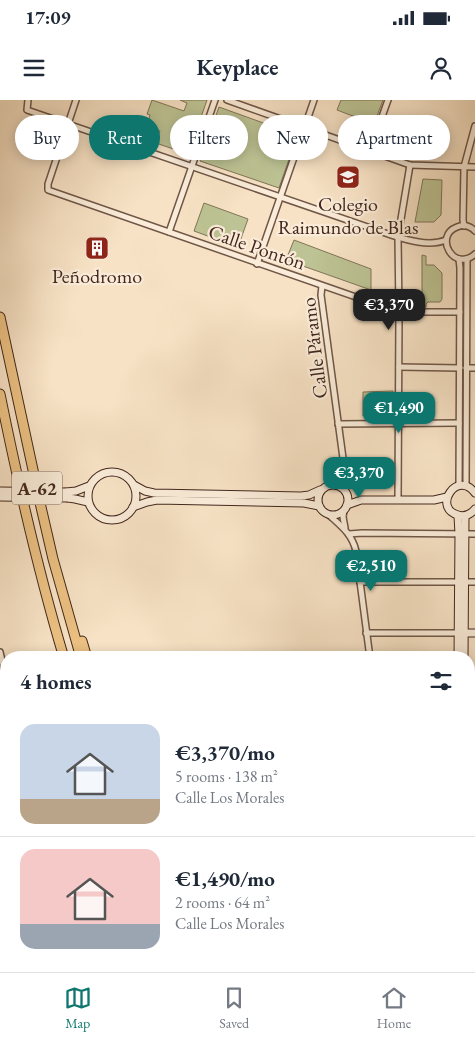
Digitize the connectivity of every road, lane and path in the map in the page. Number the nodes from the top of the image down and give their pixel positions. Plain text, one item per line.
1 (28, 100) edge
2 (76, 100) edge
3 (215, 100) edge
4 (226, 100) edge
5 (314, 100) edge
6 (388, 100) edge
7 (42, 115) edge
8 (71, 115) edge
9 (270, 115) edge
10 (309, 115) edge
11 (383, 115) edge
12 (475, 126) edge
13 (79, 128) edge
14 (56, 160) edge
15 (294, 160) edge
16 (397, 160) edge
17 (410, 165) junction
18 (191, 166) junction
19 (464, 166) junction
20 (475, 167) edge
21 (281, 197) junction
22 (462, 224) junction
23 (475, 231) edge
24 (169, 232) junction
25 (398, 237) junction
26 (445, 242) junction
27 (475, 254) edge
28 (459, 259) junction
29 (467, 259) junction
30 (257, 264) junction
31 (322, 286) junction
32 (399, 312) junction
33 (460, 312) junction
34 (0, 317) edge
35 (399, 367) junction
36 (463, 368) junction
37 (475, 368) edge
38 (0, 394) edge
39 (459, 423) junction
40 (338, 424) junction
41 (398, 424) junction
42 (344, 467) junction
43 (333, 484) junction
44 (134, 485) junction
45 (89, 486) junction
46 (462, 486) junction
47 (320, 490) junction
48 (0, 491) edge
49 (345, 491) junction
50 (475, 493) edge
51 (67, 495) junction
52 (0, 497) edge
53 (361, 500) junction
54 (398, 500) junction
55 (447, 500) junction
56 (88, 502) junction
57 (319, 506) junction
58 (41, 507) junction
59 (133, 507) junction
60 (346, 508) junction
61 (475, 509) edge
62 (329, 515) junction
63 (461, 516) junction
64 (345, 529) junction
65 (349, 534) junction
66 (462, 534) junction
67 (475, 534) edge
68 (360, 582) junction
69 (461, 582) junction
70 (475, 582) edge
71 (50, 610) junction
72 (366, 633) junction
73 (461, 633) junction
74 (475, 633) edge
75 (57, 651) edge
76 (62, 651) edge
77 (79, 651) edge
78 (86, 651) edge
79 (369, 651) edge
80 (459, 651) edge
81 (463, 651) edge

1 - 7 street
2 - 8 street
3 - 18 street
4 - 9 street
5 - 10 street
6 - 11 street
12 - 19 street
13 - 18 street
14 - 24 street, Calle Pontón
15 - 21 street
16 - 17 street
17 - 19 street
17 - 25 street
18 - 21 street
18 - 24 street
19 - 20 street
19 - 22 street
21 - 25 street
21 - 30 street
22 - 23 street
22 - 26 street
24 - 30 street, Calle Pontón
25 - 26 street
25 - 32 street
26 - 28 street
27 - 29 street
28 - 29 street
28 - 33 street
29 - 36 street
30 - 31 street, Calle Pontón
31 - 32 street, Calle Pontón
31 - 40 street, Calle Páramo
32 - 33 street, Calle Pontón
32 - 35 street
33 - 36 street
34 - 58 highway, A-62
35 - 36 street
35 - 41 street
36 - 37 street
36 - 39 street
36 - 46 street
38 - 71 highway, A-62
39 - 41 street
39 - 46 street
40 - 41 street
40 - 42 street, Calle Páramo
41 - 54 street
42 - 43 street
42 - 49 street, Calle Páramo
43 - 47 street
43 - 49 street
44 - 45 street
44 - 47 street
44 - 59 street
45 - 51 street
45 - 56 street
46 - 50 street
46 - 55 street
47 - 57 street
48 - 51 street, bridge
49 - 53 street
49 - 60 street
51 - 52 street, bridge
51 - 56 street
53 - 54 street
53 - 60 street
54 - 55 street
55 - 63 street
56 - 59 street
57 - 59 street
57 - 62 street
58 - 77 highway, A-62
58 - 78 highway
60 - 62 street
60 - 64 street
61 - 63 street
62 - 64 street
63 - 66 street
64 - 65 street
65 - 66 street
65 - 68 street
66 - 67 street
66 - 69 street
68 - 69 street
68 - 72 street
69 - 70 street
69 - 73 street
71 - 75 highway
71 - 76 highway, A-62
72 - 73 street
72 - 79 street
73 - 74 street
73 - 80 street
73 - 81 street

